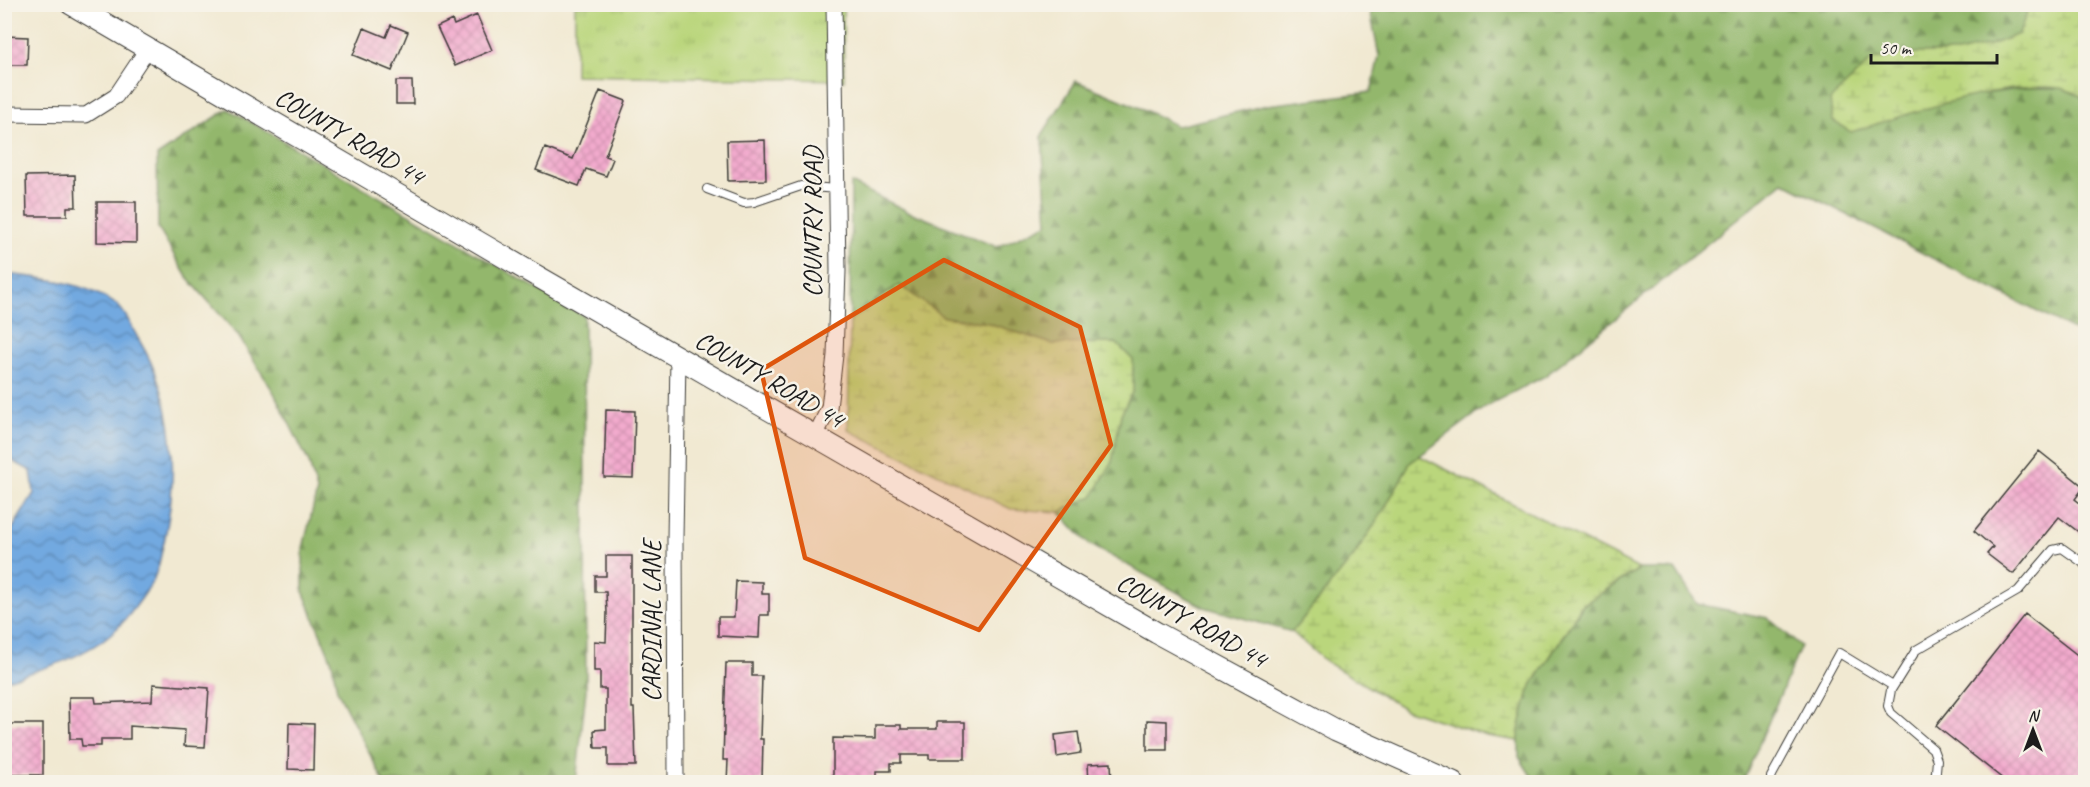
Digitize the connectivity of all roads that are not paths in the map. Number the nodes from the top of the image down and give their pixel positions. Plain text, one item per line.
1 (71, 4) edge
2 (834, 4) edge
3 (148, 48) junction
4 (4, 114) edge
5 (707, 189) dead end
6 (836, 189) junction
7 (678, 357) junction
8 (815, 436) junction
9 (2085, 565) edge
10 (1893, 686) junction
11 (676, 783) edge
12 (1453, 783) edge
13 (1771, 783) edge
14 (1935, 783) edge

1 - 3 main road, COUNTY ROAD 44
2 - 6 street, COUNTRY ROAD
3 - 4 street
3 - 7 main road, COUNTY ROAD 44
5 - 6 lane
6 - 8 street, COUNTRY ROAD
7 - 8 main road, COUNTY ROAD 44
7 - 11 street, CARDINAL LANE
8 - 12 main road, COUNTY ROAD 44
9 - 10 lane
10 - 13 lane
10 - 14 lane

